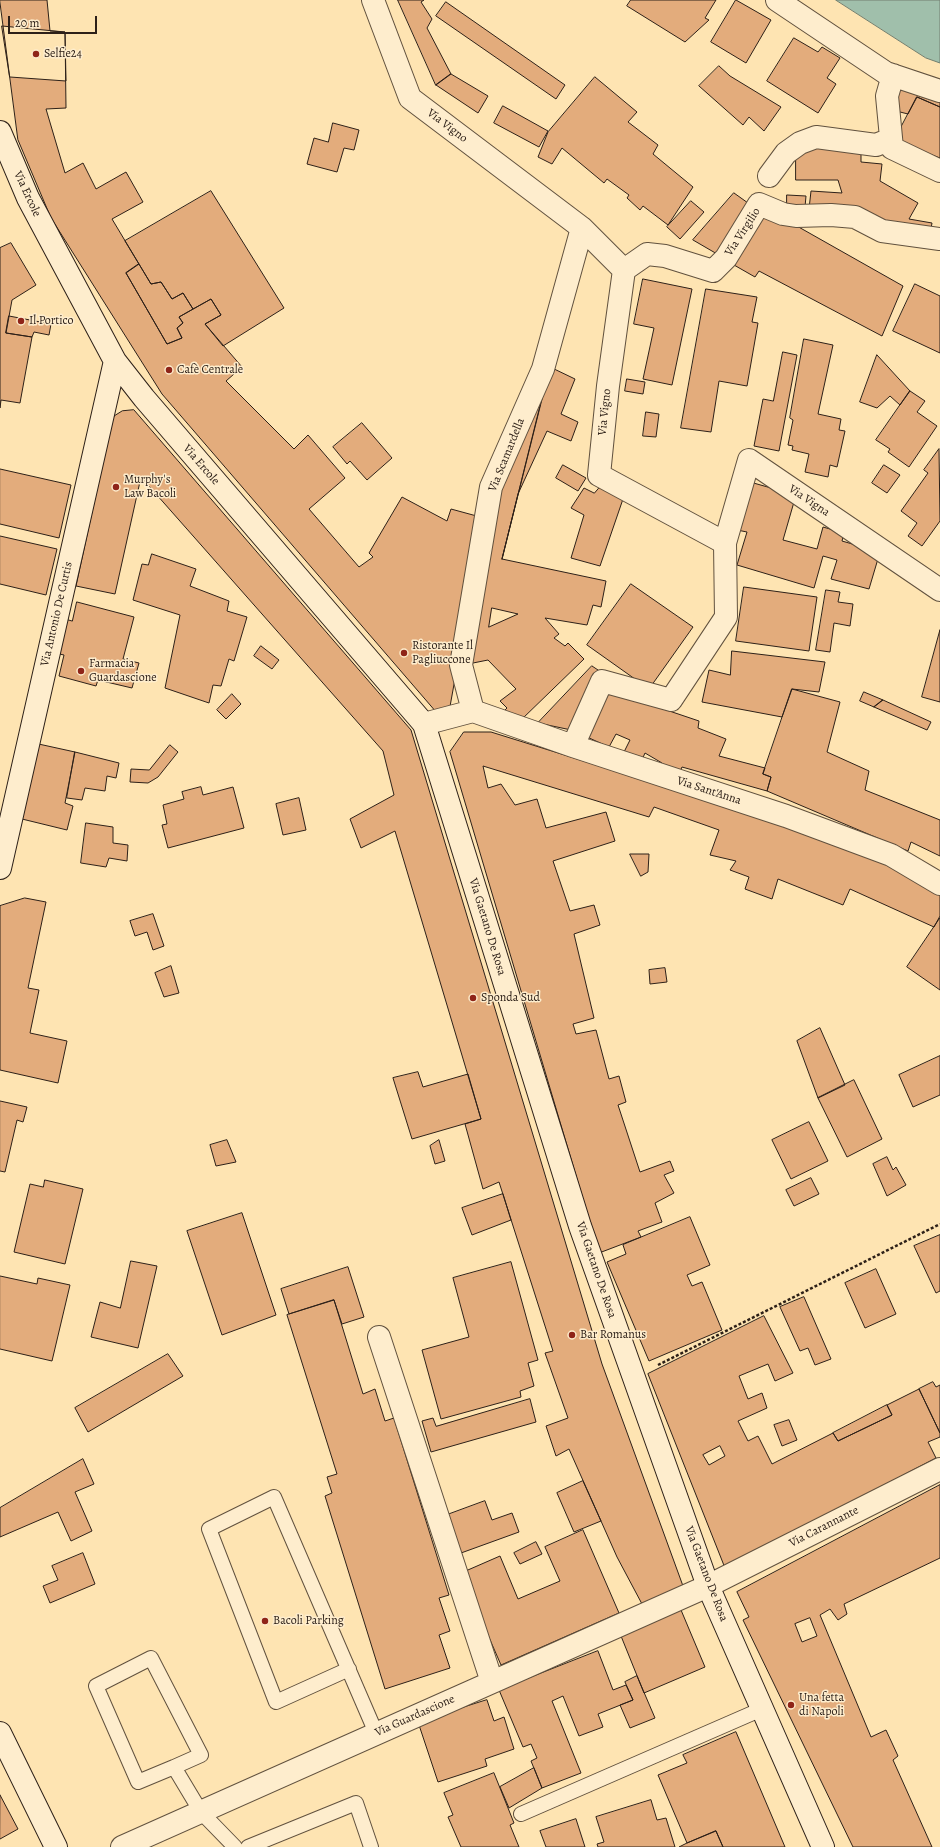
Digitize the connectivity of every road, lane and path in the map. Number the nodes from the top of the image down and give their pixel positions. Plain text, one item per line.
1 (373, 0) edge
2 (777, 0) edge
3 (893, 75) junction
4 (940, 91) edge
5 (0, 132) edge
6 (890, 139) junction
7 (940, 171) edge
8 (769, 176) dead end
9 (582, 228) junction
10 (940, 239) edge
11 (624, 270) junction
12 (115, 361) junction
13 (725, 543) junction
14 (940, 590) edge
15 (473, 711) junction
16 (424, 724) junction
17 (572, 746) junction
18 (0, 868) edge
19 (940, 884) edge
20 (940, 1224) edge
21 (379, 1338) dead end
22 (634, 1377) junction
23 (940, 1469) edge
24 (708, 1586) junction
25 (349, 1669) junction
26 (492, 1682) junction
27 (762, 1709) junction
28 (0, 1733) edge
29 (376, 1733) junction
30 (174, 1768) junction
31 (201, 1812) junction
32 (521, 1814) dead end
33 (56, 1847) edge
34 (122, 1847) edge
35 (235, 1847) edge
36 (248, 1847) edge
37 (371, 1847) edge
38 (823, 1847) edge

1 - 9 street, Via Vigno
2 - 3 street
3 - 4 street
3 - 6 street
5 - 12 street, Via Ercole
6 - 7 street
6 - 8 street
9 - 11 street, Via Vigno
9 - 15 street, Via Scamardella
10 - 11 street, Via Virgilio
11 - 13 street, Via Vigno
12 - 16 street, Via Ercole
12 - 18 street, Via Antonio De Curtis
13 - 14 street, Via Vigna
13 - 17 street
15 - 16 street
15 - 17 street, Via Sant'Anna
16 - 22 street, Via Gaetano De Rosa
17 - 19 street, Via Sant'Anna
20 - 22 path
21 - 26 street
22 - 24 street, Via Gaetano De Rosa
23 - 24 street, Via Carannante
24 - 26 street, Via Guardascione
24 - 27 street, Via Gaetano De Rosa
25 - 25 lane
25 - 29 lane
26 - 29 street, Via Guardascione
27 - 32 lane
27 - 38 street, Via Gaetano De Rosa
28 - 33 street
29 - 31 street, Via Guardascione
30 - 30 lane
30 - 31 lane
31 - 34 street, Via Guardascione
31 - 35 lane
36 - 37 lane

